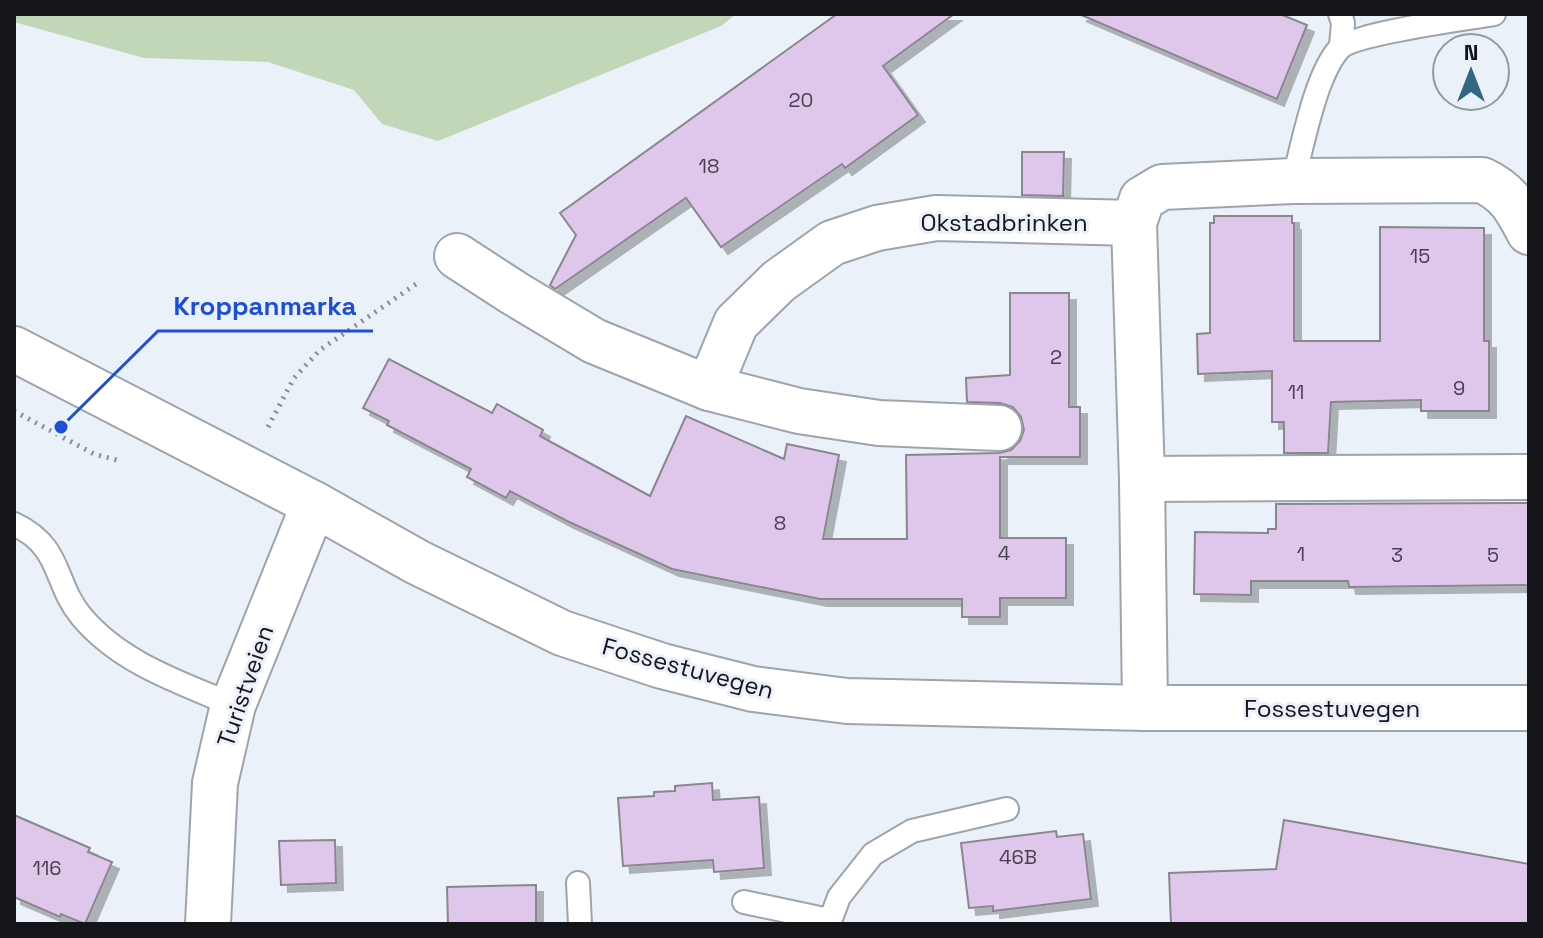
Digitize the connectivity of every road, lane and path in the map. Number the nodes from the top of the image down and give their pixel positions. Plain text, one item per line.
1 (1340, 14) edge
2 (1494, 14) edge
3 (1341, 46) junction
4 (1293, 181) junction
5 (1134, 223) junction
6 (1529, 232) edge
7 (457, 256) joint
8 (14, 349) edge
9 (709, 388) junction
10 (14, 411) edge
11 (999, 428) dead end
12 (262, 439) dead end
13 (131, 463) dead end
14 (1529, 477) edge
15 (1142, 479) junction
16 (314, 504) junction
17 (14, 524) edge
18 (233, 705) junction
19 (1145, 708) junction
20 (1529, 708) edge
21 (1007, 809) dead end
22 (578, 883) dead end
23 (744, 902) dead end
24 (829, 922) edge
25 (208, 924) edge
26 (580, 924) edge

1 - 3 lane
2 - 3 lane
3 - 4 lane
4 - 5 street
4 - 6 street
5 - 9 street, Okstadbrinken
5 - 15 street
7 - 9 street
7 - 12 path
8 - 16 street, Fossestuvegen
9 - 11 street
10 - 13 path
14 - 15 street
15 - 19 street
16 - 18 street, Turistveien
16 - 19 street, Fossestuvegen
17 - 18 lane
18 - 25 street, Turistveien
19 - 20 street, Fossestuvegen
21 - 24 lane
22 - 26 lane
23 - 24 lane

